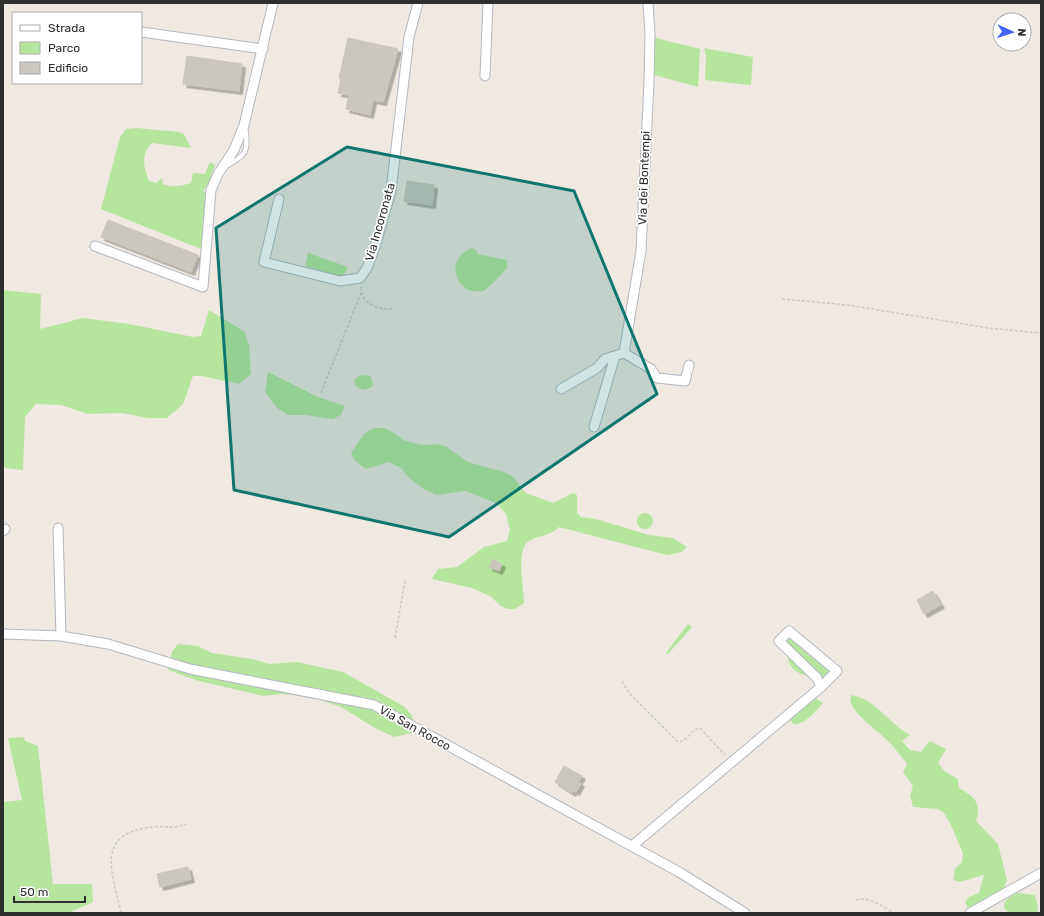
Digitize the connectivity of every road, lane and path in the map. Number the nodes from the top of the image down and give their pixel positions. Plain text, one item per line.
1 (273, 3) edge
2 (418, 3) edge
3 (488, 3) edge
4 (648, 3) edge
5 (142, 32) edge
6 (263, 49) junction
7 (486, 76) dead end
8 (280, 199) dead end
9 (95, 246) dead end
10 (360, 278) junction
11 (361, 293) junction
12 (782, 299) dead end
13 (394, 309) dead end
14 (1041, 333) edge
15 (624, 352) junction
16 (615, 356) junction
17 (689, 365) dead end
18 (561, 389) dead end
19 (321, 393) dead end
20 (594, 427) dead end
21 (58, 528) dead end
22 (405, 581) dead end
23 (3, 634) edge
24 (61, 636) junction
25 (396, 638) dead end
26 (622, 681) dead end
27 (821, 687) junction
28 (731, 762) junction
29 (186, 824) dead end
30 (632, 846) junction
31 (1041, 873) edge
32 (856, 900) dead end
33 (121, 913) edge
34 (745, 913) edge
35 (893, 913) edge
36 (970, 913) edge

1 - 6 street
2 - 10 street, Via Incoronata
3 - 7 street
4 - 15 street, Via dei Bontempi
5 - 6 street
6 - 9 street
8 - 10 street
10 - 11 path
11 - 13 path
11 - 19 path
12 - 14 path
15 - 16 street
15 - 17 street
16 - 18 street
16 - 20 street
21 - 24 street
22 - 25 path
23 - 24 street, Via San Rocco
24 - 30 street, Via San Rocco
26 - 28 path
27 - 27 street
27 - 28 street
28 - 30 street
29 - 33 path
30 - 34 street, Via San Rocco
31 - 36 street
32 - 35 path

